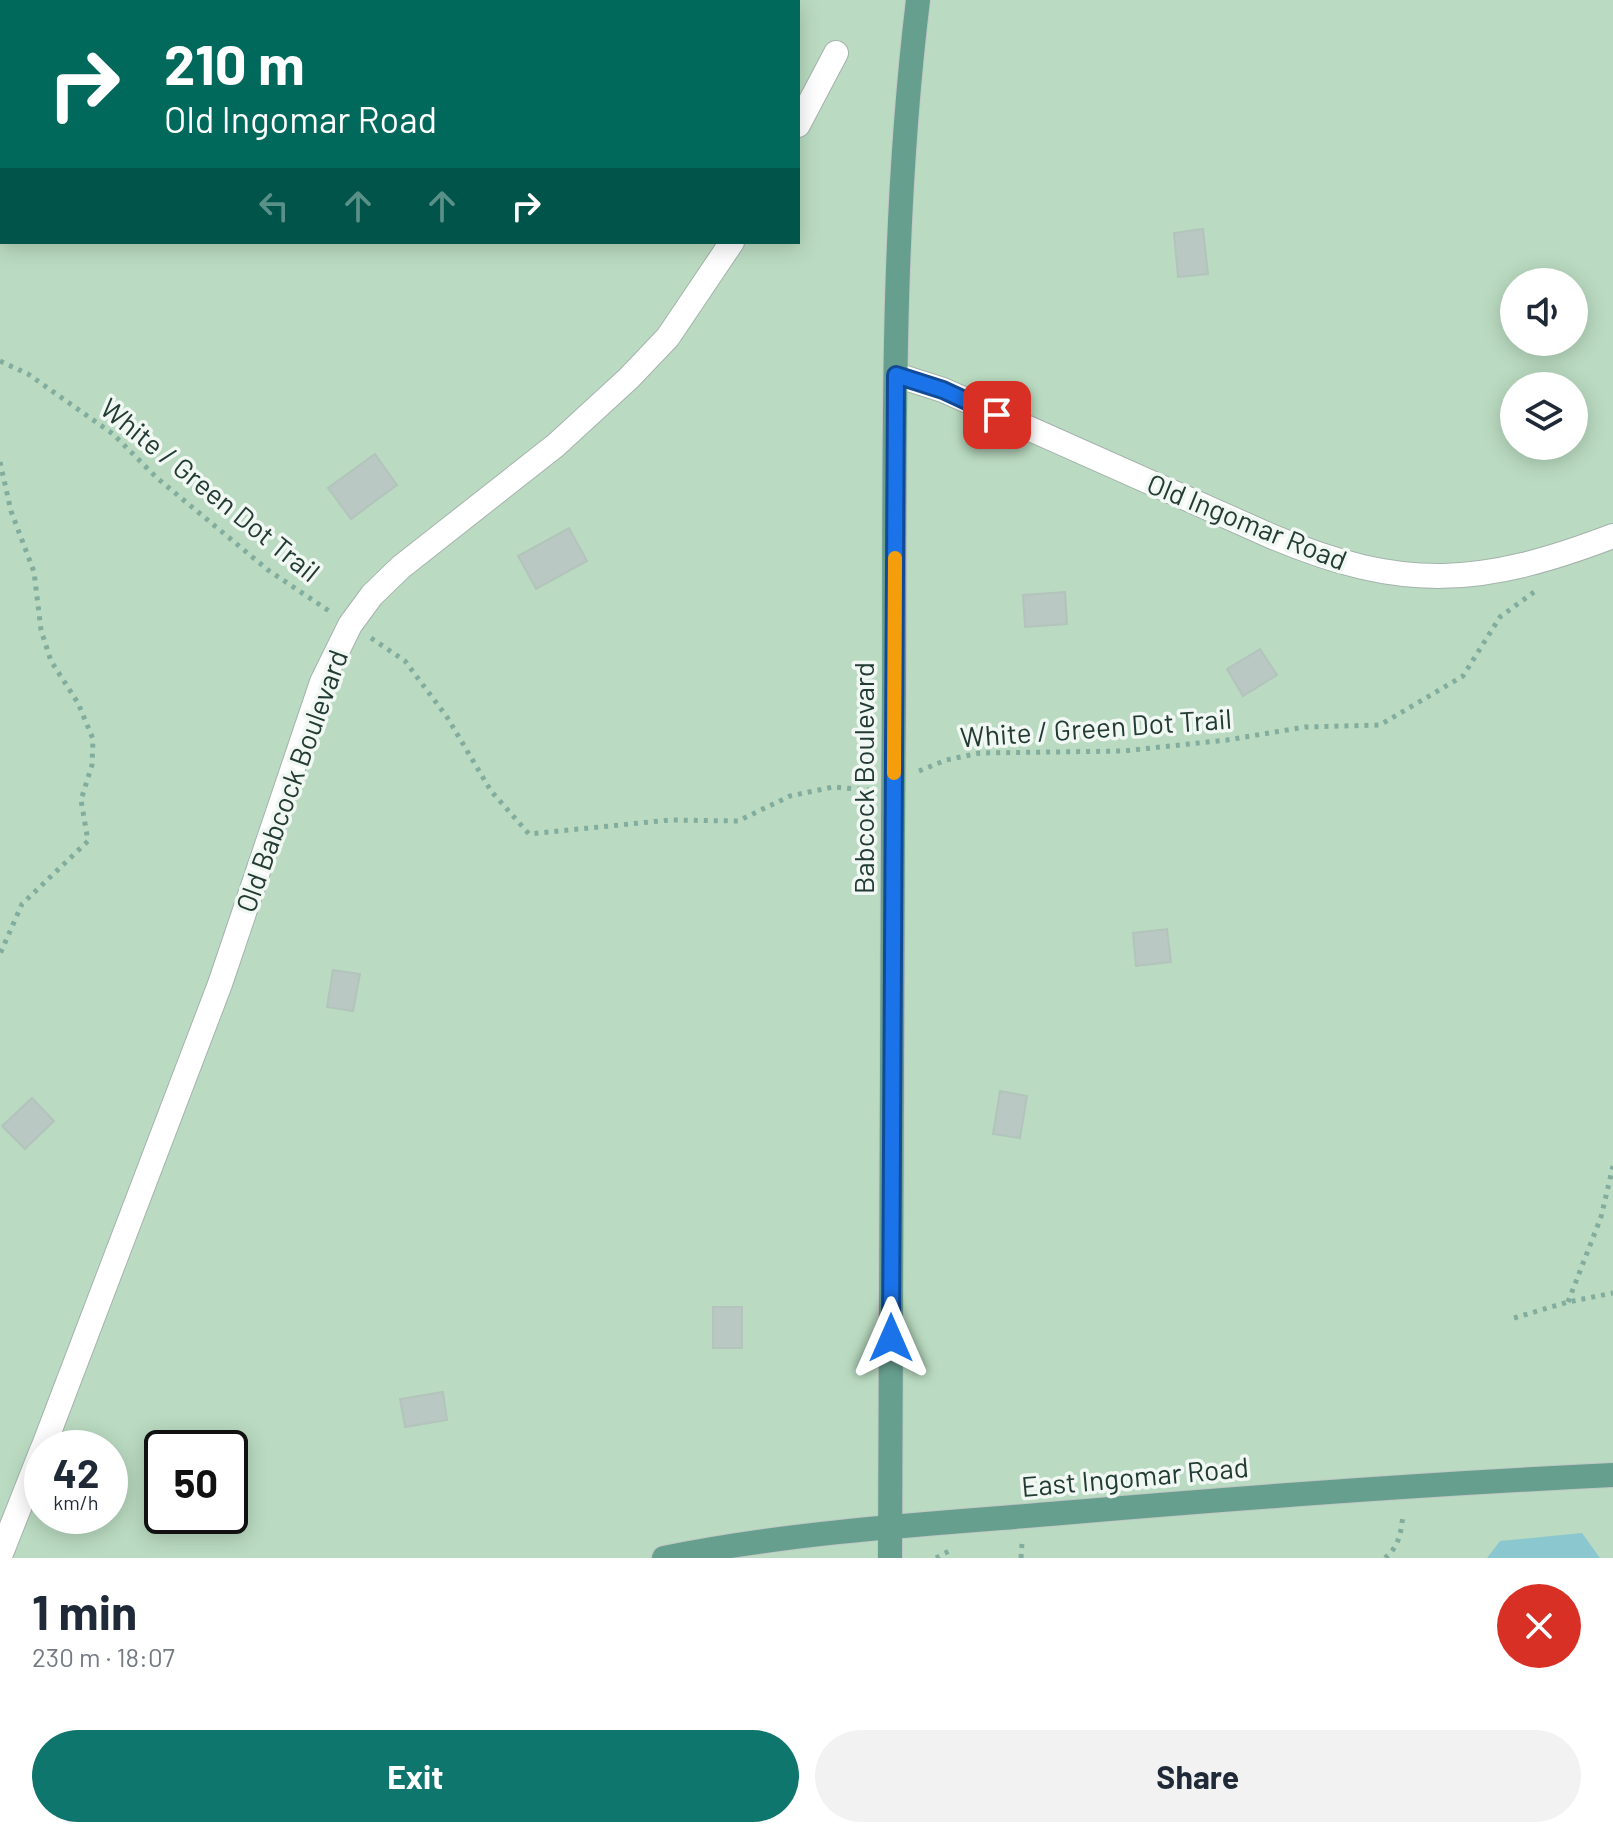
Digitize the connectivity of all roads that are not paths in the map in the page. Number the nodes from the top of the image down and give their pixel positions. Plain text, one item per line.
1 (918, 0) edge
2 (836, 53) dead end
3 (800, 121) edge
4 (731, 244) edge
5 (896, 375) junction
6 (1613, 536) edge
7 (49, 1430) edge
8 (1613, 1475) edge
9 (24, 1495) edge
10 (890, 1529) junction
11 (0, 1556) edge
12 (664, 1558) edge
13 (890, 1558) edge

1 - 5 main road, Babcock Boulevard
2 - 3 street
4 - 7 street, Old Babcock Boulevard
5 - 6 street, Old Ingomar Road
5 - 10 main road, Babcock Boulevard, bridge
8 - 10 main road, East Ingomar Road
9 - 11 street, Old Babcock Boulevard
10 - 12 main road, East Ingomar Road
10 - 13 main road, Babcock Boulevard

